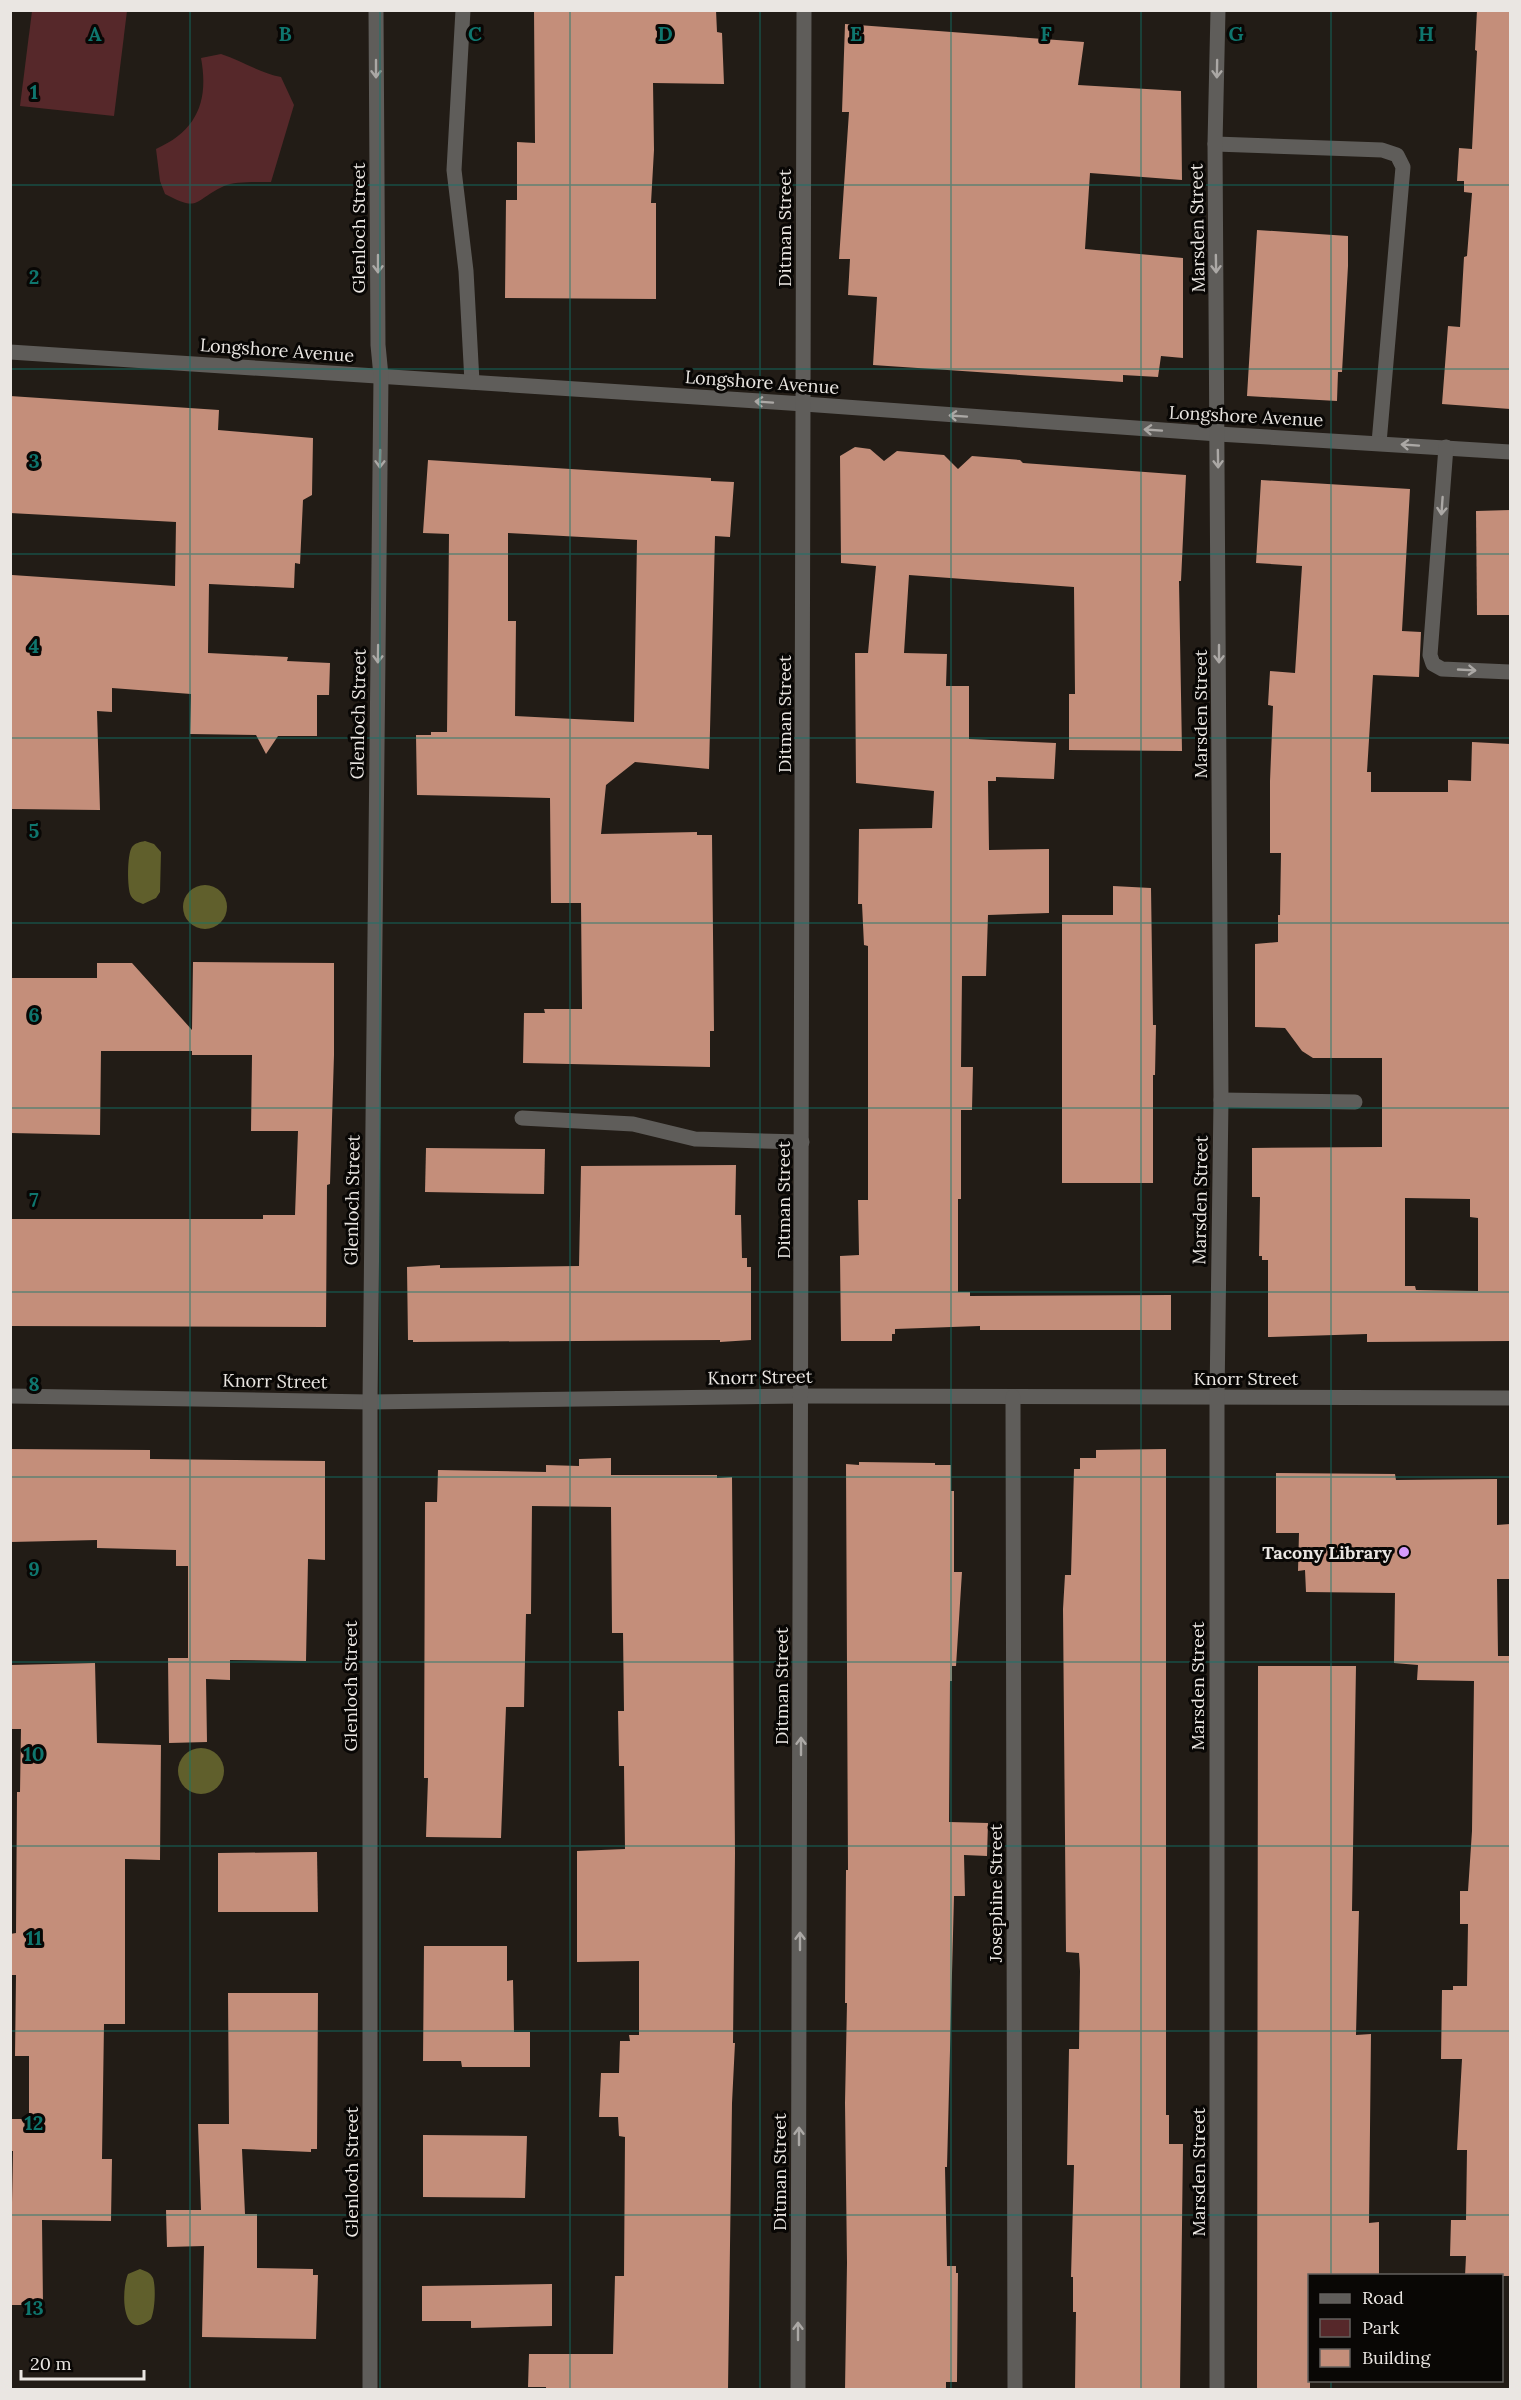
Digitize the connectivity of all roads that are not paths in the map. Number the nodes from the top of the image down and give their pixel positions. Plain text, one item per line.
1 (376, 10) edge
2 (463, 10) edge
3 (804, 10) edge
4 (1218, 10) edge
5 (1215, 144) junction
6 (10, 352) edge
7 (381, 376) junction
8 (472, 382) junction
9 (804, 404) junction
10 (1218, 435) junction
11 (1379, 443) junction
12 (1446, 447) junction
13 (1510, 452) edge
14 (1510, 672) edge
15 (1221, 1100) junction
16 (1355, 1102) dead end
17 (522, 1118) dead end
18 (802, 1142) junction
19 (10, 1396) edge
20 (802, 1396) junction
21 (1013, 1397) junction
22 (1217, 1398) junction
23 (1510, 1398) edge
24 (370, 1402) junction
25 (370, 2390) edge
26 (798, 2390) edge
27 (1015, 2390) edge
28 (1217, 2390) edge

1 -> 7 street, Glenloch Street
2 - 8 street
3 - 9 street, Ditman Street
4 -> 5 street, Marsden Street
5 -> 10 street, Marsden Street
5 - 11 street
6 - 7 street, Longshore Avenue
7 - 8 street, Longshore Avenue
7 -> 24 street, Glenloch Street
9 -> 8 street, Longshore Avenue
10 -> 9 street, Longshore Avenue
9 - 18 street, Ditman Street
10 - 11 street, Longshore Avenue
10 -> 15 street, Marsden Street
12 -> 11 street, Longshore Avenue
12 - 13 street, Longshore Avenue
12 -> 14 street
15 - 16 street
15 - 22 street, Marsden Street
17 - 18 street
18 - 20 street, Ditman Street
19 - 24 street, Knorr Street
20 - 21 street, Knorr Street
20 - 24 street, Knorr Street
26 -> 20 street, Ditman Street
21 - 22 street, Knorr Street
21 - 27 street, Josephine Street
22 - 23 street, Knorr Street
22 - 28 street, Marsden Street
24 - 25 street, Glenloch Street

